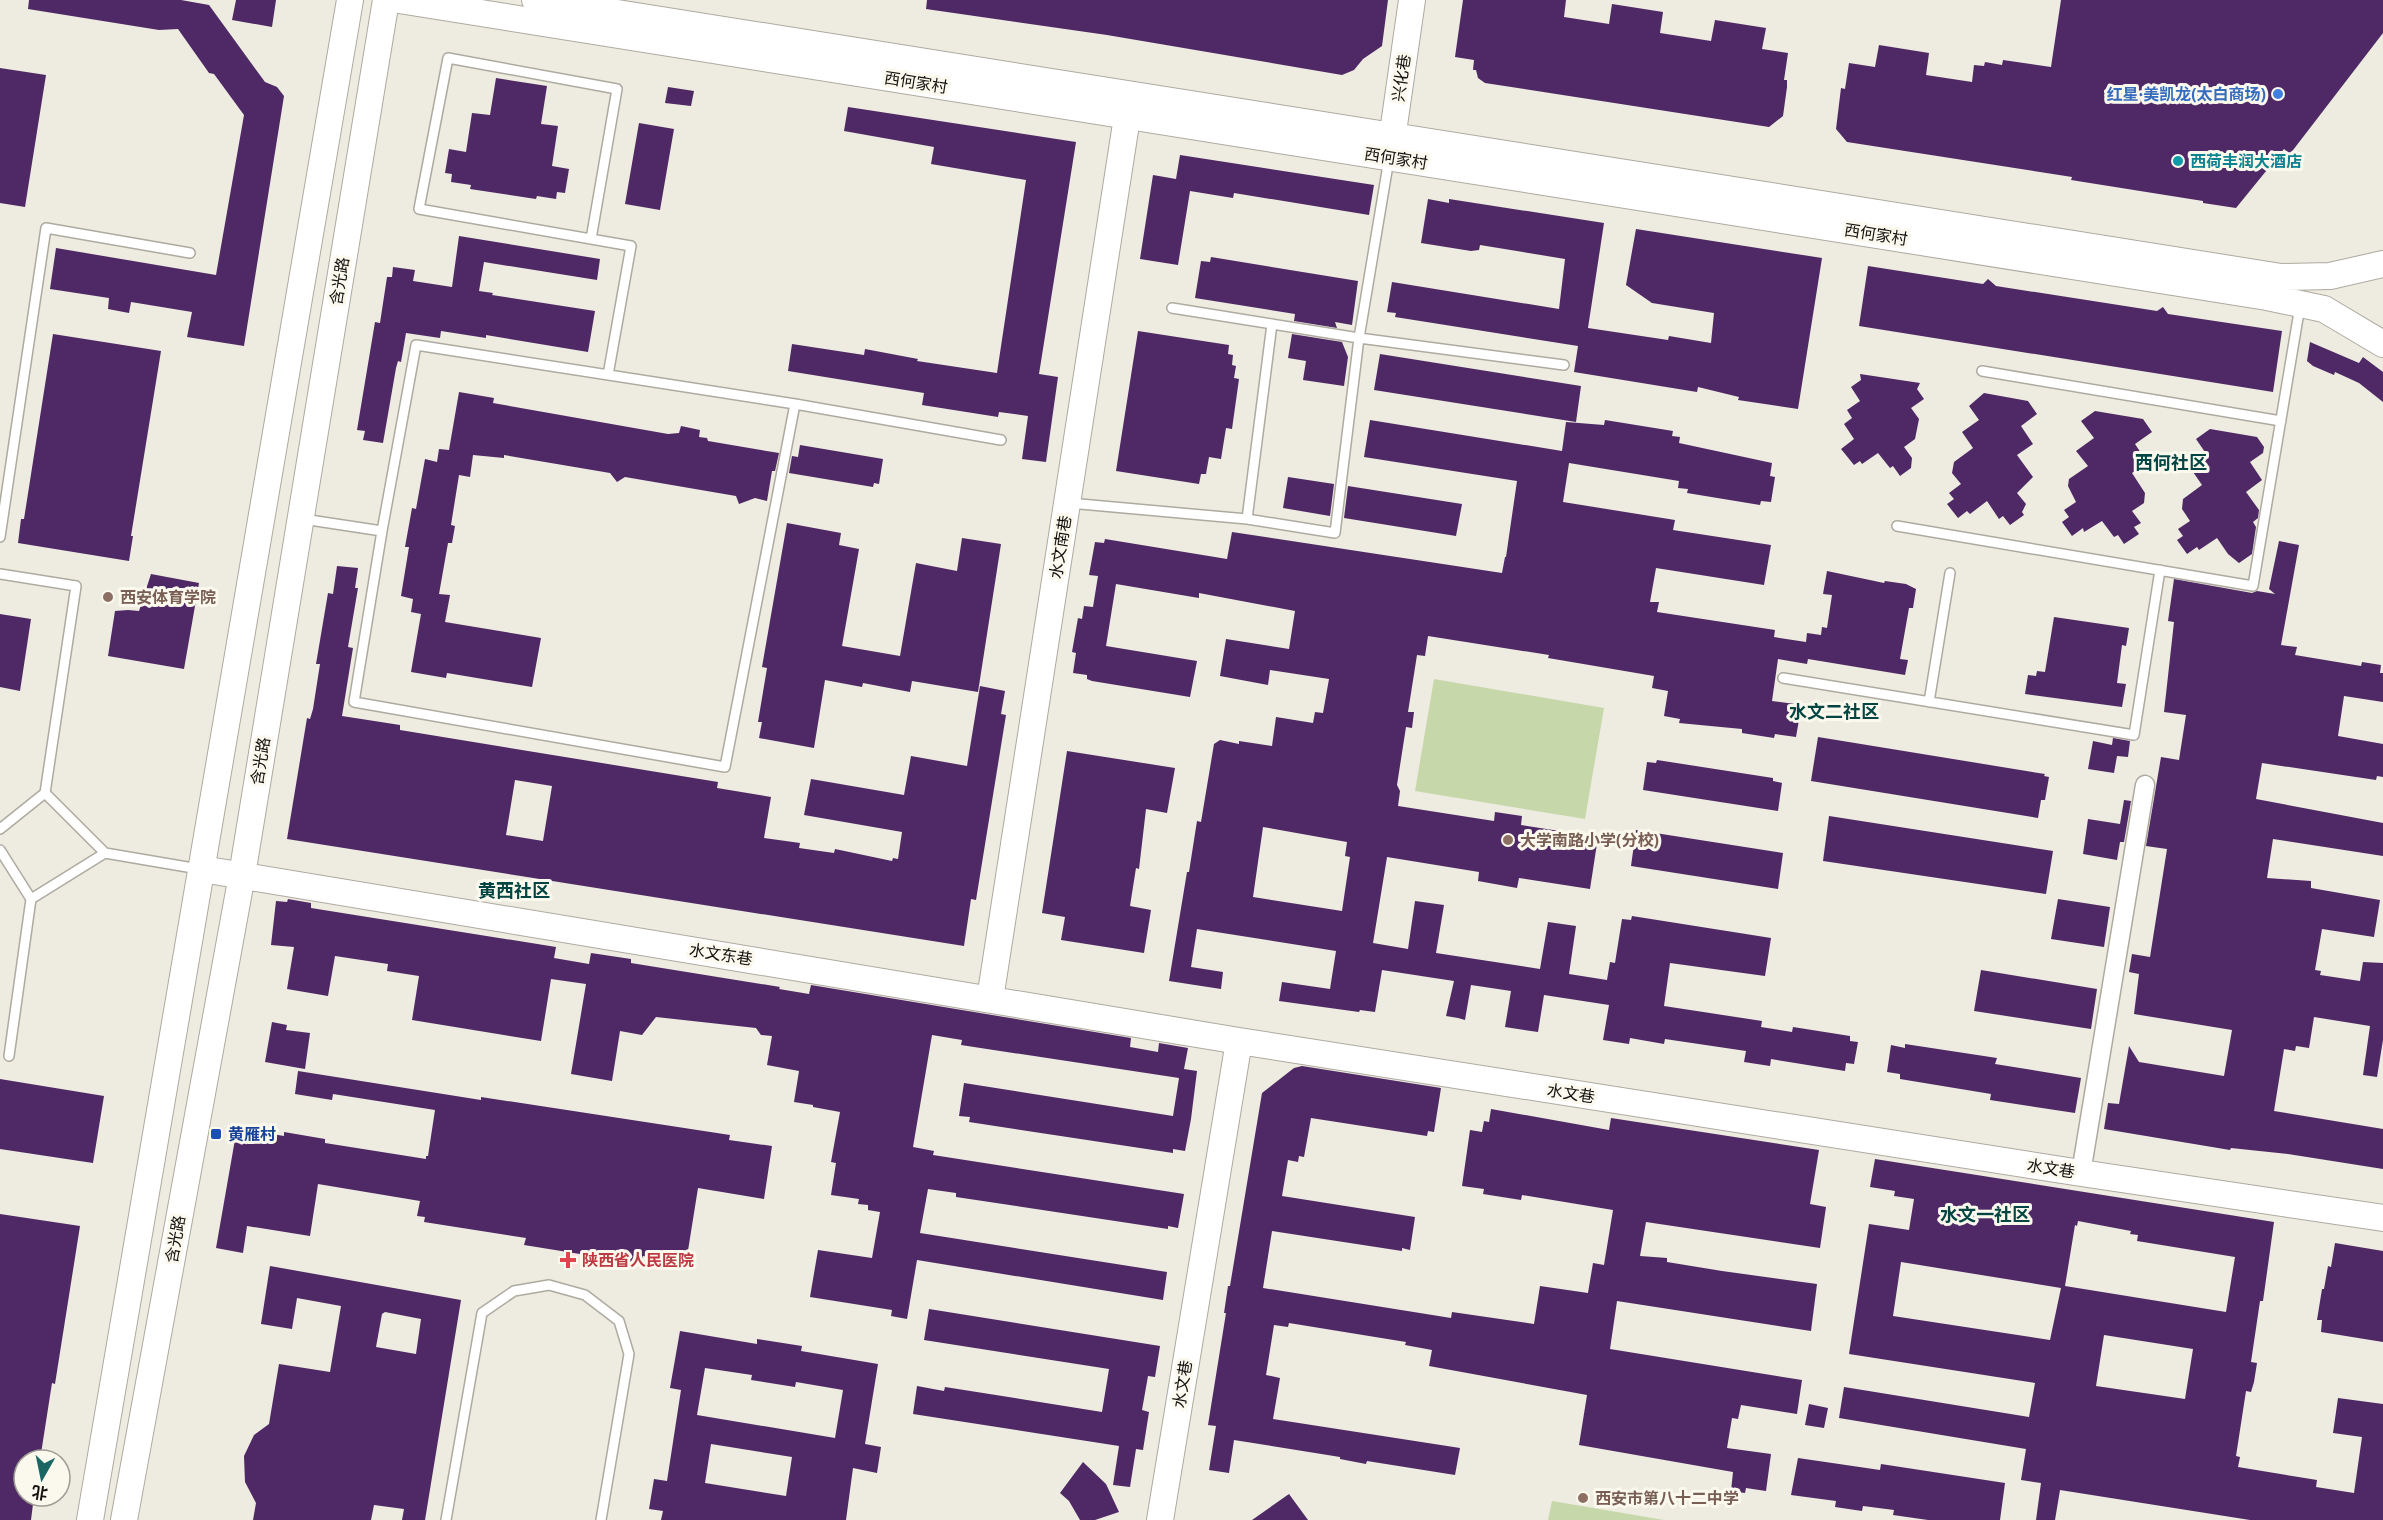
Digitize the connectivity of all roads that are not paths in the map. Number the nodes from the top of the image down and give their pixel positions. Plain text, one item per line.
1 (350, 0) edge
2 (386, 0) edge
3 (399, 0) edge
4 (535, 0) edge
5 (1412, 0) edge
6 (1129, 105) junction
7 (1391, 146) junction
8 (591, 239) junction
9 (190, 253) dead end
10 (2383, 264) edge
11 (2300, 304) junction
12 (1172, 308) dead end
13 (1272, 324) junction
14 (1359, 338) junction
15 (2383, 344) edge
16 (1564, 365) dead end
17 (1982, 372) dead end
18 (608, 375) junction
19 (795, 404) junction
20 (2281, 421) junction
21 (1001, 440) dead end
22 (1067, 502) junction
23 (300, 519) junction
24 (1247, 519) junction
25 (1897, 526) dead end
26 (382, 531) junction
27 (0, 537) edge
28 (2160, 570) junction
29 (1950, 573) dead end
30 (0, 574) edge
31 (1783, 678) dead end
32 (1929, 702) junction
33 (2145, 785) dead end
34 (45, 793) junction
35 (0, 829) edge
36 (0, 850) edge
37 (105, 853) junction
38 (202, 869) junction
39 (242, 875) junction
40 (31, 899) junction
41 (990, 999) junction
42 (1239, 1041) junction
43 (9, 1056) dead end
44 (2081, 1173) junction
45 (2383, 1218) edge
46 (90, 1520) edge
47 (124, 1520) edge
48 (446, 1520) edge
49 (601, 1520) edge
50 (1160, 1520) edge

1 - 38 street
2 - 23 street, 含光路
3 - 6 street, 西何家村
4 - 6 street, 西何家村
5 - 7 street, 兴化巷
6 - 7 street, 西何家村
6 - 22 street, 水文南巷
7 - 10 street, 西何家村
7 - 11 street, 西何家村
7 - 14 lane
8 - 8 lane
8 - 18 lane
9 - 27 lane
11 - 15 street, 西何家村
11 - 20 lane
12 - 13 lane
13 - 14 lane
13 - 24 lane
14 - 16 lane
14 - 24 lane
17 - 20 lane
18 - 19 lane
18 - 26 lane
19 - 21 lane
19 - 26 lane
20 - 28 lane
22 - 24 lane
22 - 41 street, 水文南巷
23 - 26 lane
23 - 39 street, 含光路
25 - 28 lane
28 - 32 lane
29 - 32 lane
30 - 34 lane
31 - 32 lane
33 - 44 street
34 - 35 lane
34 - 37 lane
36 - 40 lane
37 - 38 lane
37 - 40 lane
38 - 39 street, 水文东巷
38 - 46 street
39 - 41 street, 水文东巷
39 - 47 street, 含光路
40 - 43 lane
41 - 42 street, 水文东巷
42 - 44 street, 水文巷
42 - 50 street, 水文巷
44 - 45 street, 水文巷
48 - 49 lane

